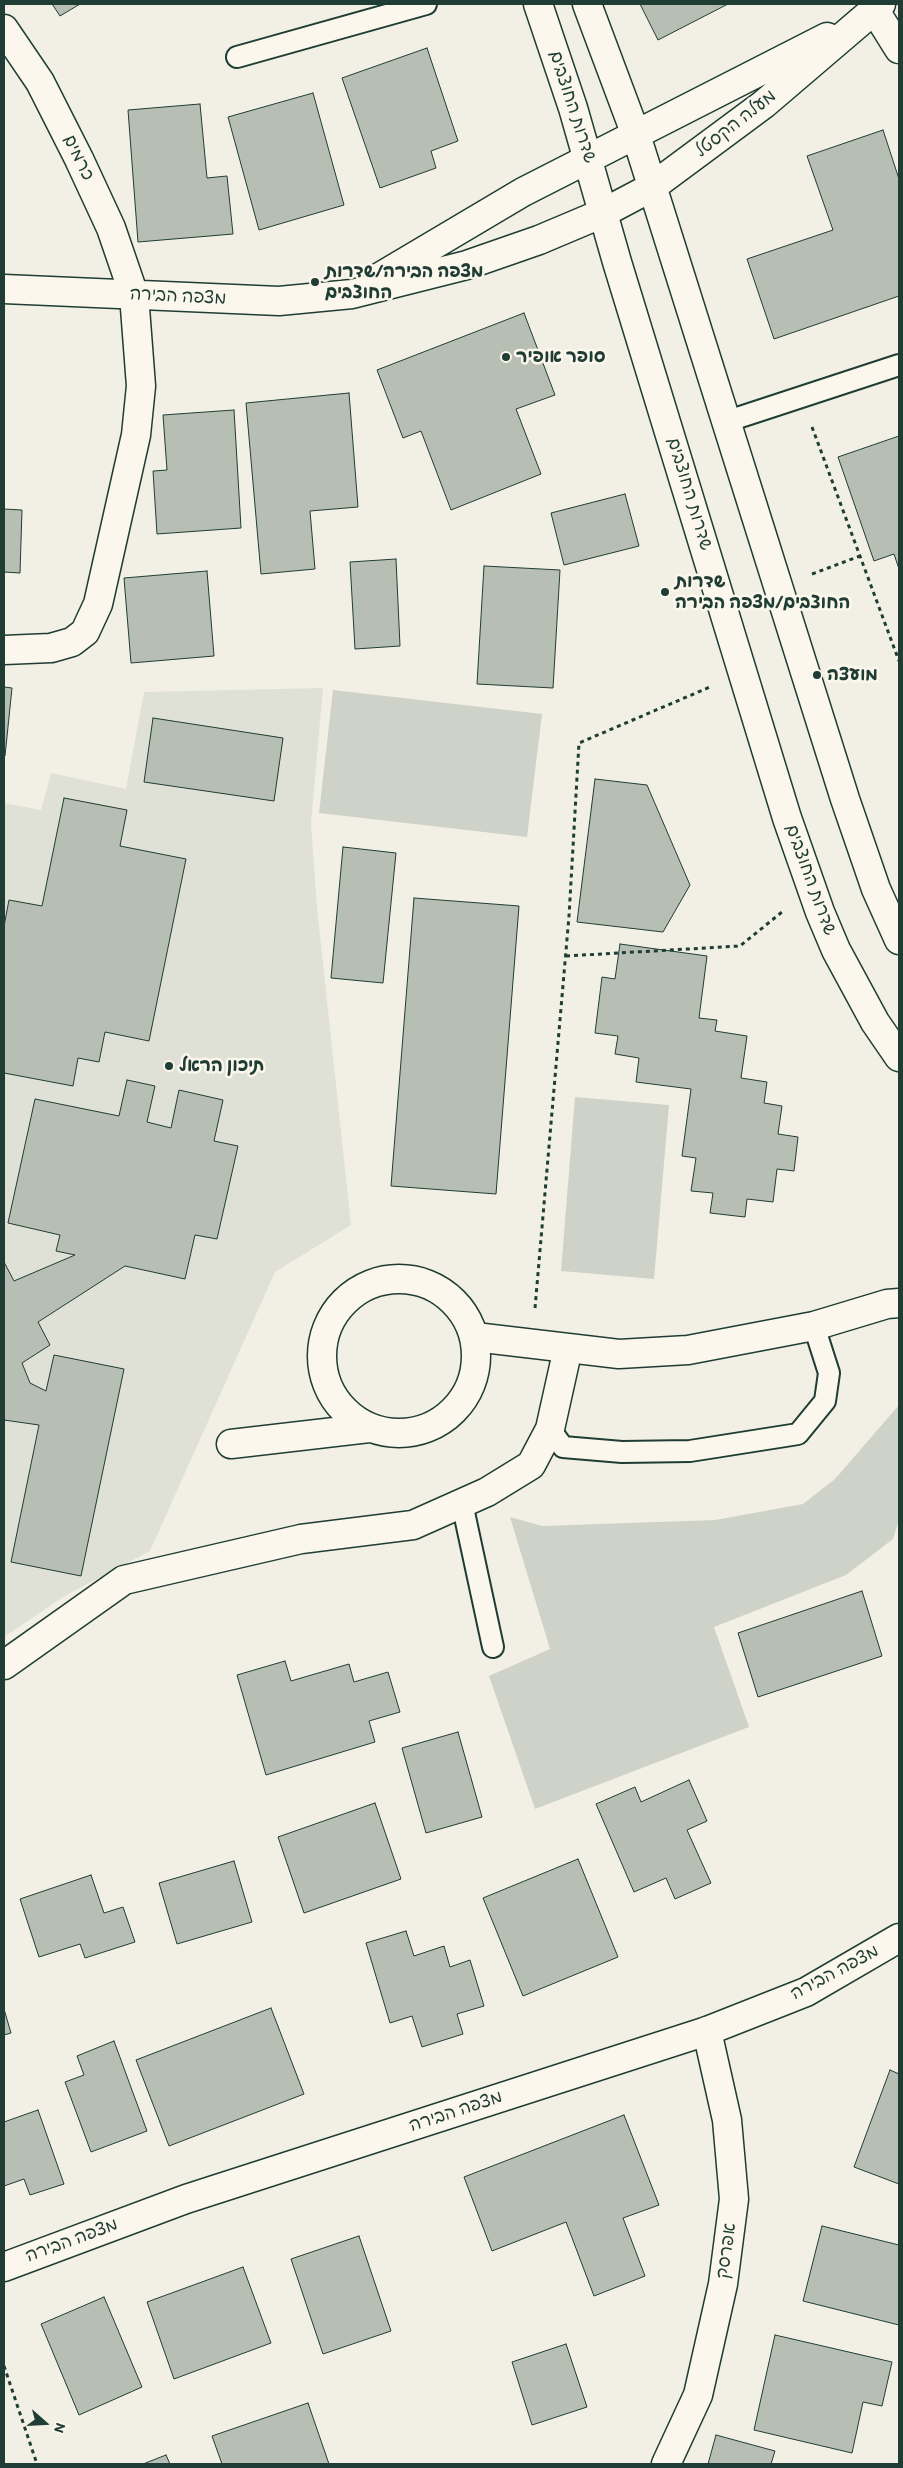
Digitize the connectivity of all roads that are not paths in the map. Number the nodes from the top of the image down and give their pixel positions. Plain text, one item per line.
1 (426, 4) edge
2 (538, 4) edge
3 (587, 4) edge
4 (871, 11) edge
5 (4, 29) edge
6 (899, 49) edge
7 (237, 57) dead end
8 (636, 135) junction
9 (589, 159) junction
10 (652, 187) junction
11 (603, 213) junction
12 (4, 290) edge
13 (352, 294) junction
14 (134, 295) junction
15 (899, 365) edge
16 (726, 422) junction
17 (4, 650) edge
18 (899, 940) edge
19 (899, 1056) edge
20 (899, 1303) edge
21 (814, 1326) junction
22 (475, 1337) junction
23 (568, 1348) junction
24 (369, 1428) junction
25 (550, 1429) junction
26 (231, 1444) dead end
27 (462, 1503) junction
28 (492, 1647) dead end
29 (4, 1665) edge
30 (899, 1938) edge
31 (707, 2031) junction
32 (4, 2267) edge
33 (666, 2464) edge

1 - 7 lane
2 - 9 street, שדרות החוצבים
3 - 8 street
4 - 6 street
4 - 8 street, מעלה הקסטל
4 - 10 street, מעלה הקסטל
5 - 14 street, כרמים
8 - 9 street, מצפה הבירה
8 - 10 street
9 - 11 street, שדרות החוצבים
9 - 13 street, מצפה הבירה
10 - 11 street, מעלה הקסטל
10 - 16 street
11 - 13 street, מצפה הבירה
11 - 19 street, שדרות החוצבים
12 - 14 street, מצפה הבירה
13 - 14 street, מצפה הבירה
14 - 17 street, כרמים
15 - 16 lane
16 - 18 street
20 - 21 street
21 - 23 street
21 - 25 lane
22 - 23 street
22 - 24 street
22 - 24 street
23 - 25 street
24 - 26 street
25 - 27 street
27 - 28 lane
27 - 29 street
30 - 31 street, מצפה הבירה
31 - 32 street, מצפה הבירה
31 - 33 street, אפרסק

